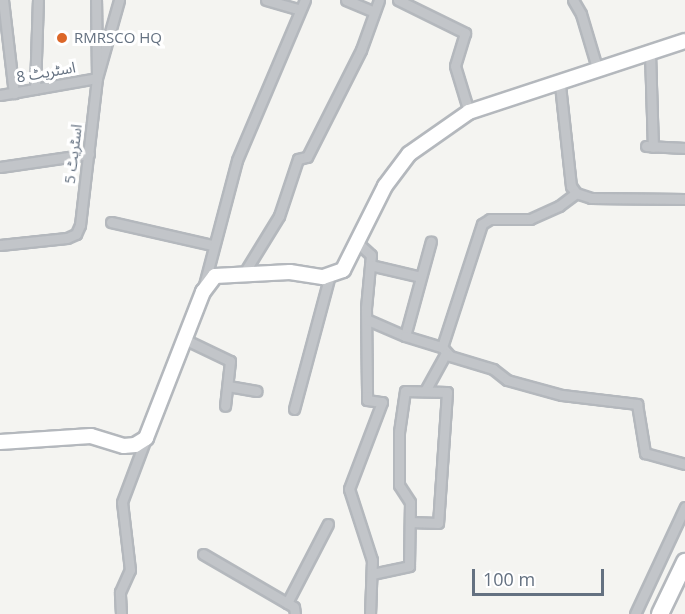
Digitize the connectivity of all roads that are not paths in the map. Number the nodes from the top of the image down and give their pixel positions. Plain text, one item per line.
1 (3, 0) edge
2 (38, 0) edge
3 (96, 0) edge
4 (119, 0) edge
5 (266, 0) edge
6 (305, 0) edge
7 (346, 0) edge
8 (380, 0) edge
9 (398, 0) edge
10 (573, 0) edge
11 (300, 10) junction
12 (374, 12) junction
13 (685, 41) edge
14 (650, 53) junction
15 (598, 71) junction
16 (97, 78) junction
17 (560, 85) junction
18 (34, 89) junction
19 (14, 93) junction
20 (0, 95) edge
21 (469, 112) junction
22 (685, 148) edge
23 (89, 154) junction
24 (0, 167) edge
25 (576, 193) junction
26 (685, 199) edge
27 (111, 222) dead end
28 (431, 241) dead end
29 (212, 244) junction
30 (359, 244) junction
31 (0, 245) edge
32 (370, 265) junction
33 (244, 273) junction
34 (330, 275) junction
35 (421, 277) junction
36 (202, 292) junction
37 (368, 320) junction
38 (405, 336) junction
39 (184, 339) junction
40 (444, 350) junction
41 (228, 386) junction
42 (257, 391) dead end
43 (424, 391) junction
44 (225, 406) dead end
45 (294, 409) dead end
46 (146, 438) junction
47 (0, 442) edge
48 (685, 464) edge
49 (685, 507) edge
50 (410, 522) junction
51 (328, 524) dead end
52 (204, 554) dead end
53 (685, 562) edge
54 (372, 574) junction
55 (287, 603) junction
56 (122, 614) edge
57 (295, 614) edge
58 (370, 614) edge
59 (634, 614) edge
60 (660, 614) edge

1 - 19 street
2 - 18 street
3 - 16 street, اسٹریٹ 5
4 - 16 street
5 - 11 street
6 - 11 street
7 - 12 street
8 - 12 street
9 - 21 street
10 - 15 street
11 - 29 street
12 - 33 street
13 - 14 street
14 - 15 street
14 - 22 street
15 - 17 street
16 - 18 street, اسٹریٹ 8
16 - 23 street, اسٹریٹ 5
17 - 21 street
17 - 25 street
18 - 19 street, اسٹریٹ 8
19 - 20 street, اسٹریٹ 8
21 - 30 street
23 - 24 street
23 - 31 street, اسٹریٹ 5
25 - 26 street
25 - 40 street
27 - 29 street
28 - 35 street
29 - 36 street
30 - 32 street
30 - 34 street
32 - 35 street
32 - 37 street
33 - 34 street
33 - 36 street
34 - 45 street
35 - 38 street
36 - 39 street
37 - 38 street
37 - 54 street
38 - 40 street
39 - 41 street
39 - 46 street
40 - 43 street
40 - 48 street
41 - 42 street
41 - 44 street
43 - 50 street
43 - 50 street
46 - 47 street
46 - 56 street
49 - 59 street
50 - 54 street
51 - 55 street
52 - 55 street
53 - 60 highway
54 - 58 street
55 - 57 street

